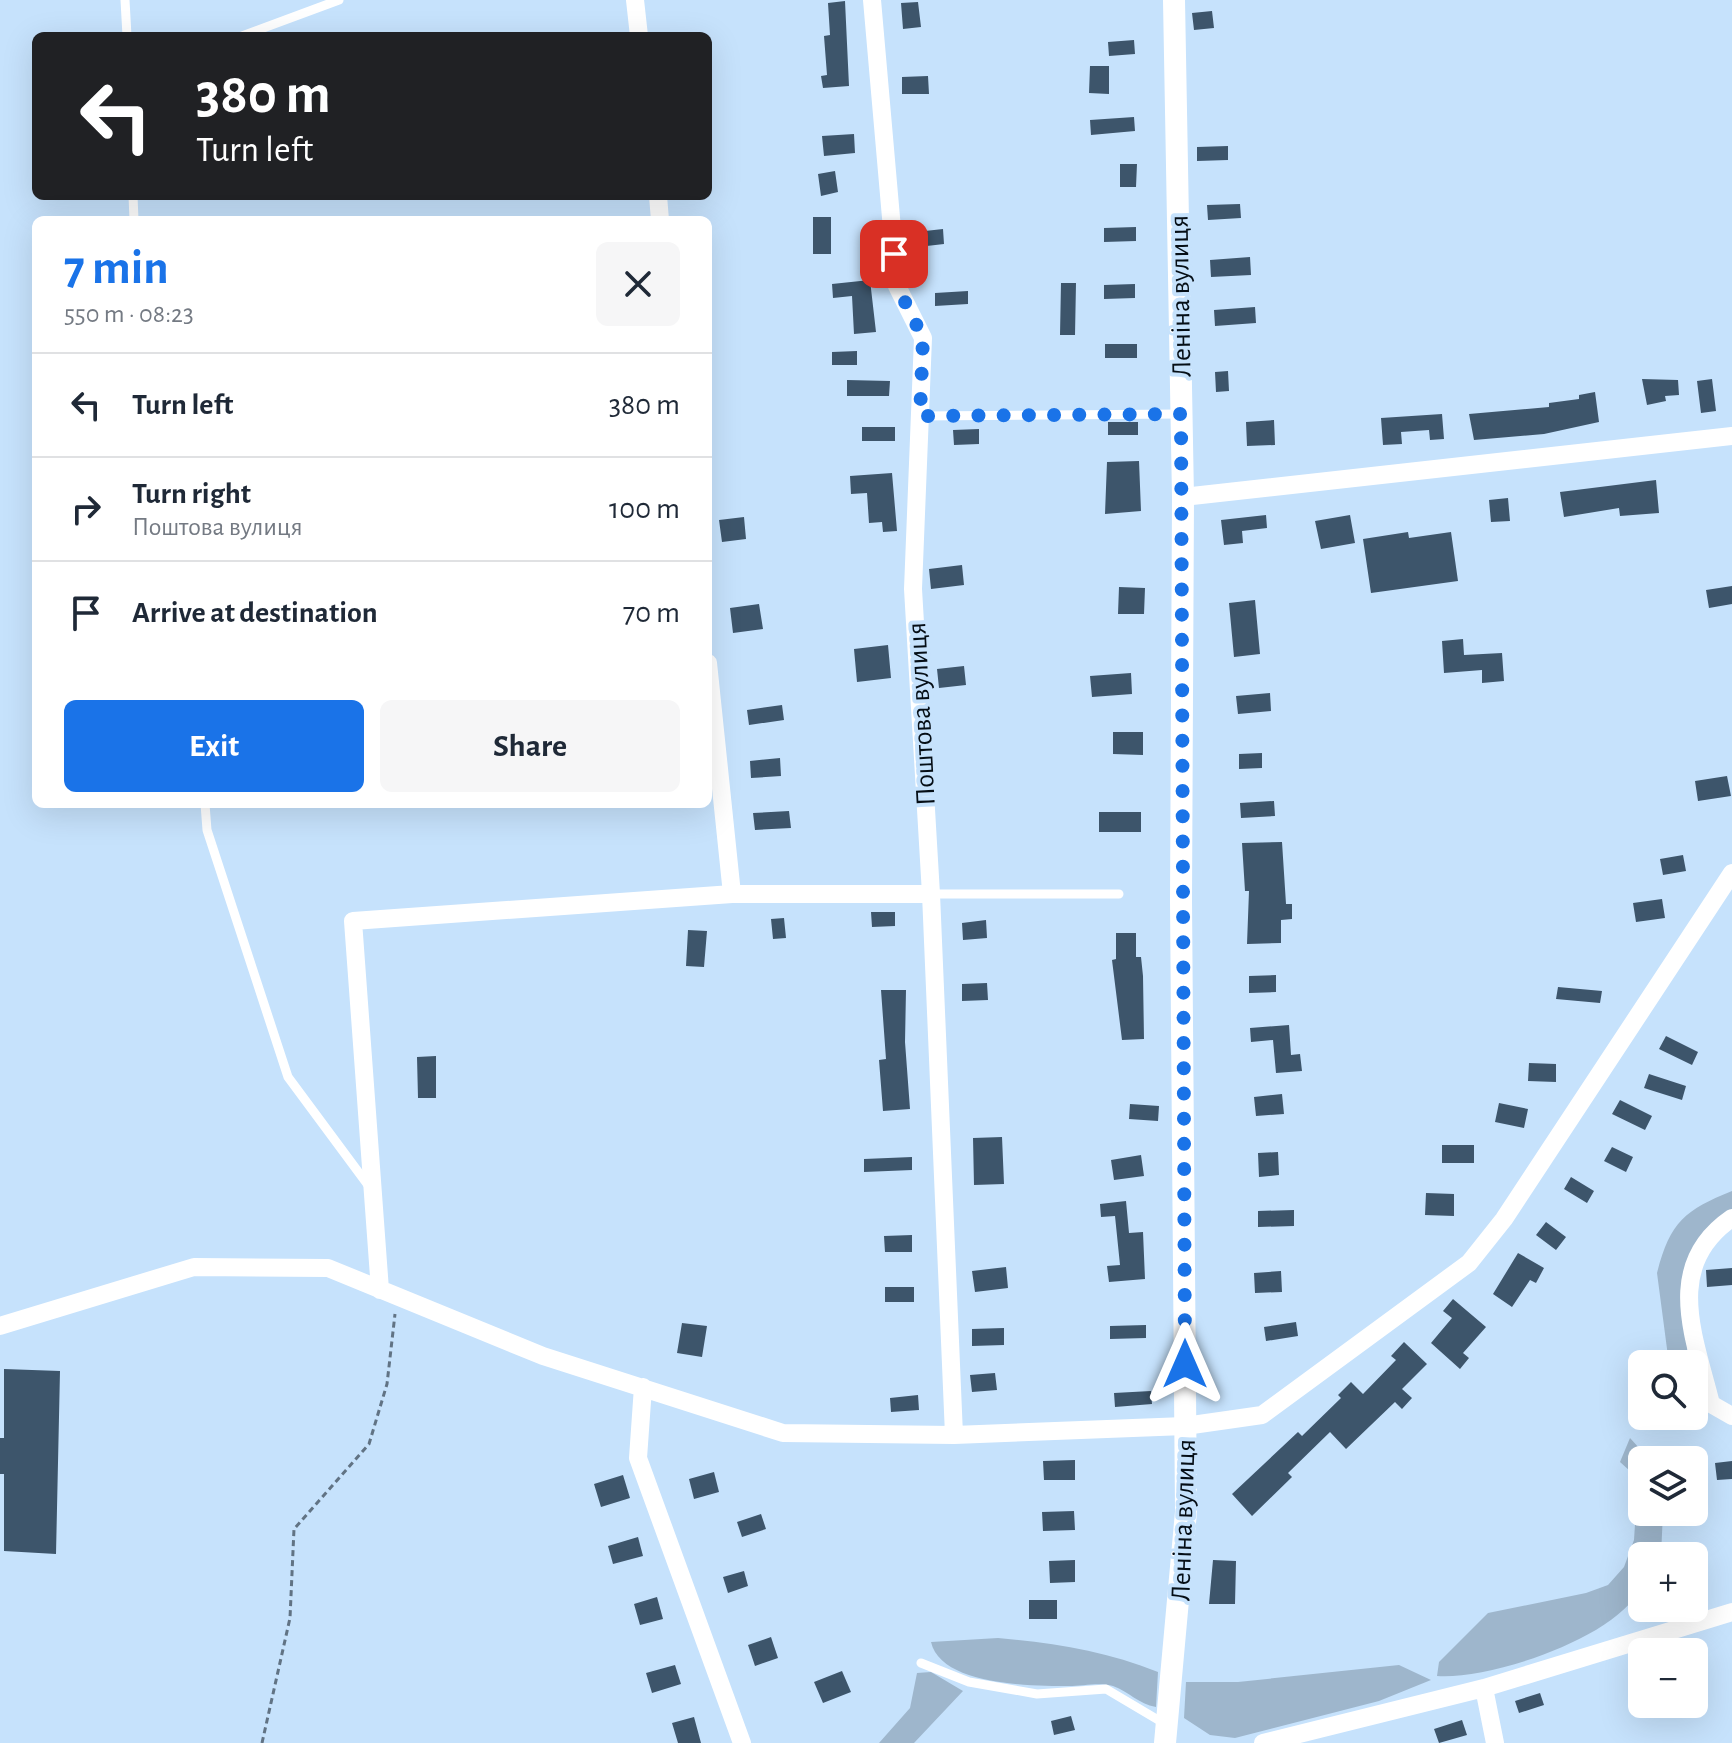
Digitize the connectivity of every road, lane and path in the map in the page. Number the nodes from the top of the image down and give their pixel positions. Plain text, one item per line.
1 (125, 0) edge
2 (339, 0) edge
3 (635, 0) edge
4 (872, 0) edge
5 (1174, 0) edge
6 (127, 32) edge
7 (253, 32) edge
8 (639, 32) edge
9 (1181, 414) junction
10 (920, 416) junction
11 (1732, 436) edge
12 (1183, 497) junction
13 (712, 702) edge
14 (205, 808) edge
15 (1732, 873) edge
16 (732, 894) junction
17 (931, 894) junction
18 (1119, 894) dead end
19 (375, 1194) junction
20 (1732, 1218) edge
21 (380, 1290) junction
22 (397, 1298) junction
23 (0, 1326) edge
24 (643, 1387) junction
25 (1732, 1416) edge
26 (1185, 1426) junction
27 (954, 1435) junction
28 (1732, 1612) edge
29 (921, 1663) dead end
30 (1484, 1688) junction
31 (1166, 1734) edge
32 (262, 1743) edge
33 (742, 1743) edge
34 (1263, 1743) edge
35 (1495, 1743) edge

1 - 6 lane
2 - 7 lane
3 - 8 street
4 - 10 street, Поштова вулиця
5 - 9 street, Леніна вулиця
9 - 10 lane
9 - 12 street, Леніна вулиця
10 - 17 street, Поштова вулиця
11 - 12 street
12 - 26 street, Леніна вулиця
13 - 16 street
14 - 19 lane
15 - 26 street
16 - 17 street
16 - 19 street
17 - 18 lane
17 - 27 street, Поштова вулиця
19 - 21 street
20 - 25 street
21 - 22 street
21 - 23 street
22 - 24 street
22 - 32 path
24 - 27 street
24 - 33 street
26 - 27 street
26 - 31 street, Леніна вулиця
28 - 30 street
29 - 31 lane
30 - 34 street
30 - 35 street

